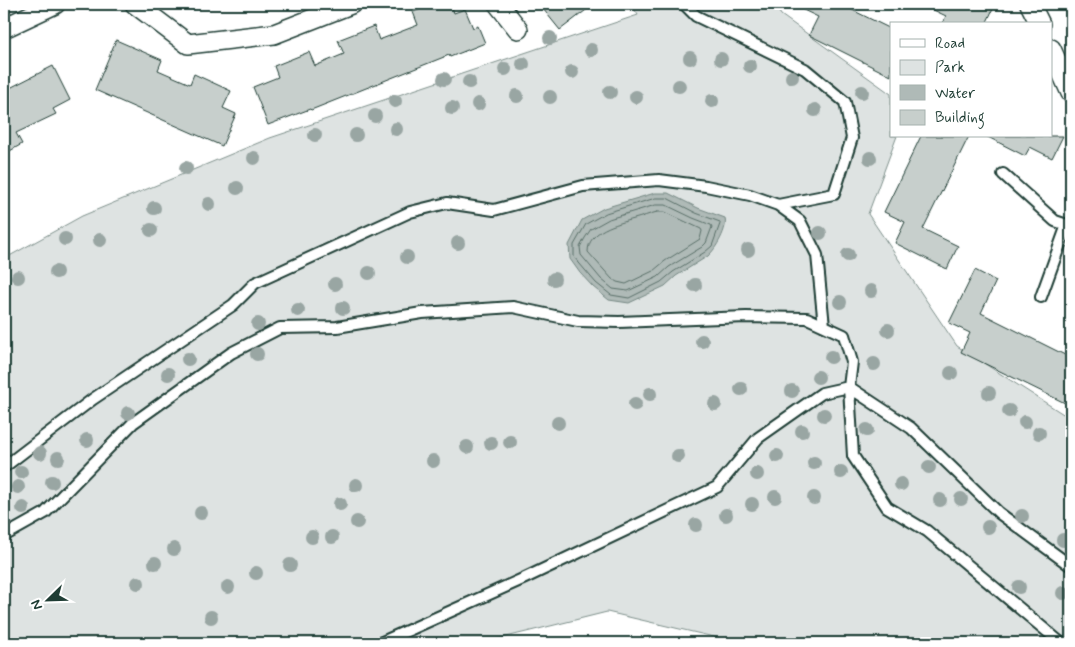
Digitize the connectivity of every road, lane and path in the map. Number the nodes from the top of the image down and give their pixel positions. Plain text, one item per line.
1 (55, 4) edge
2 (135, 4) edge
3 (351, 4) edge
4 (498, 4) edge
5 (684, 4) edge
6 (1030, 4) edge
7 (1039, 22) edge
8 (4, 28) edge
9 (518, 29) dead end
10 (1052, 50) edge
11 (1065, 65) edge
12 (1071, 93) edge
13 (1003, 174) dead end
14 (778, 205) junction
15 (1069, 224) edge
16 (1041, 297) dead end
17 (824, 326) junction
18 (849, 387) junction
19 (4, 467) edge
20 (4, 536) edge
21 (1071, 566) edge
22 (380, 643) edge
23 (1061, 643) edge

1 - 8 street
2 - 3 street
4 - 9 street
5 - 14 lane
6 - 7 street
10 - 11 street
11 - 12 street
13 - 15 lane
14 - 17 lane
14 - 19 lane
15 - 16 lane
17 - 18 lane
17 - 20 lane
18 - 21 lane
18 - 22 lane
18 - 23 lane

